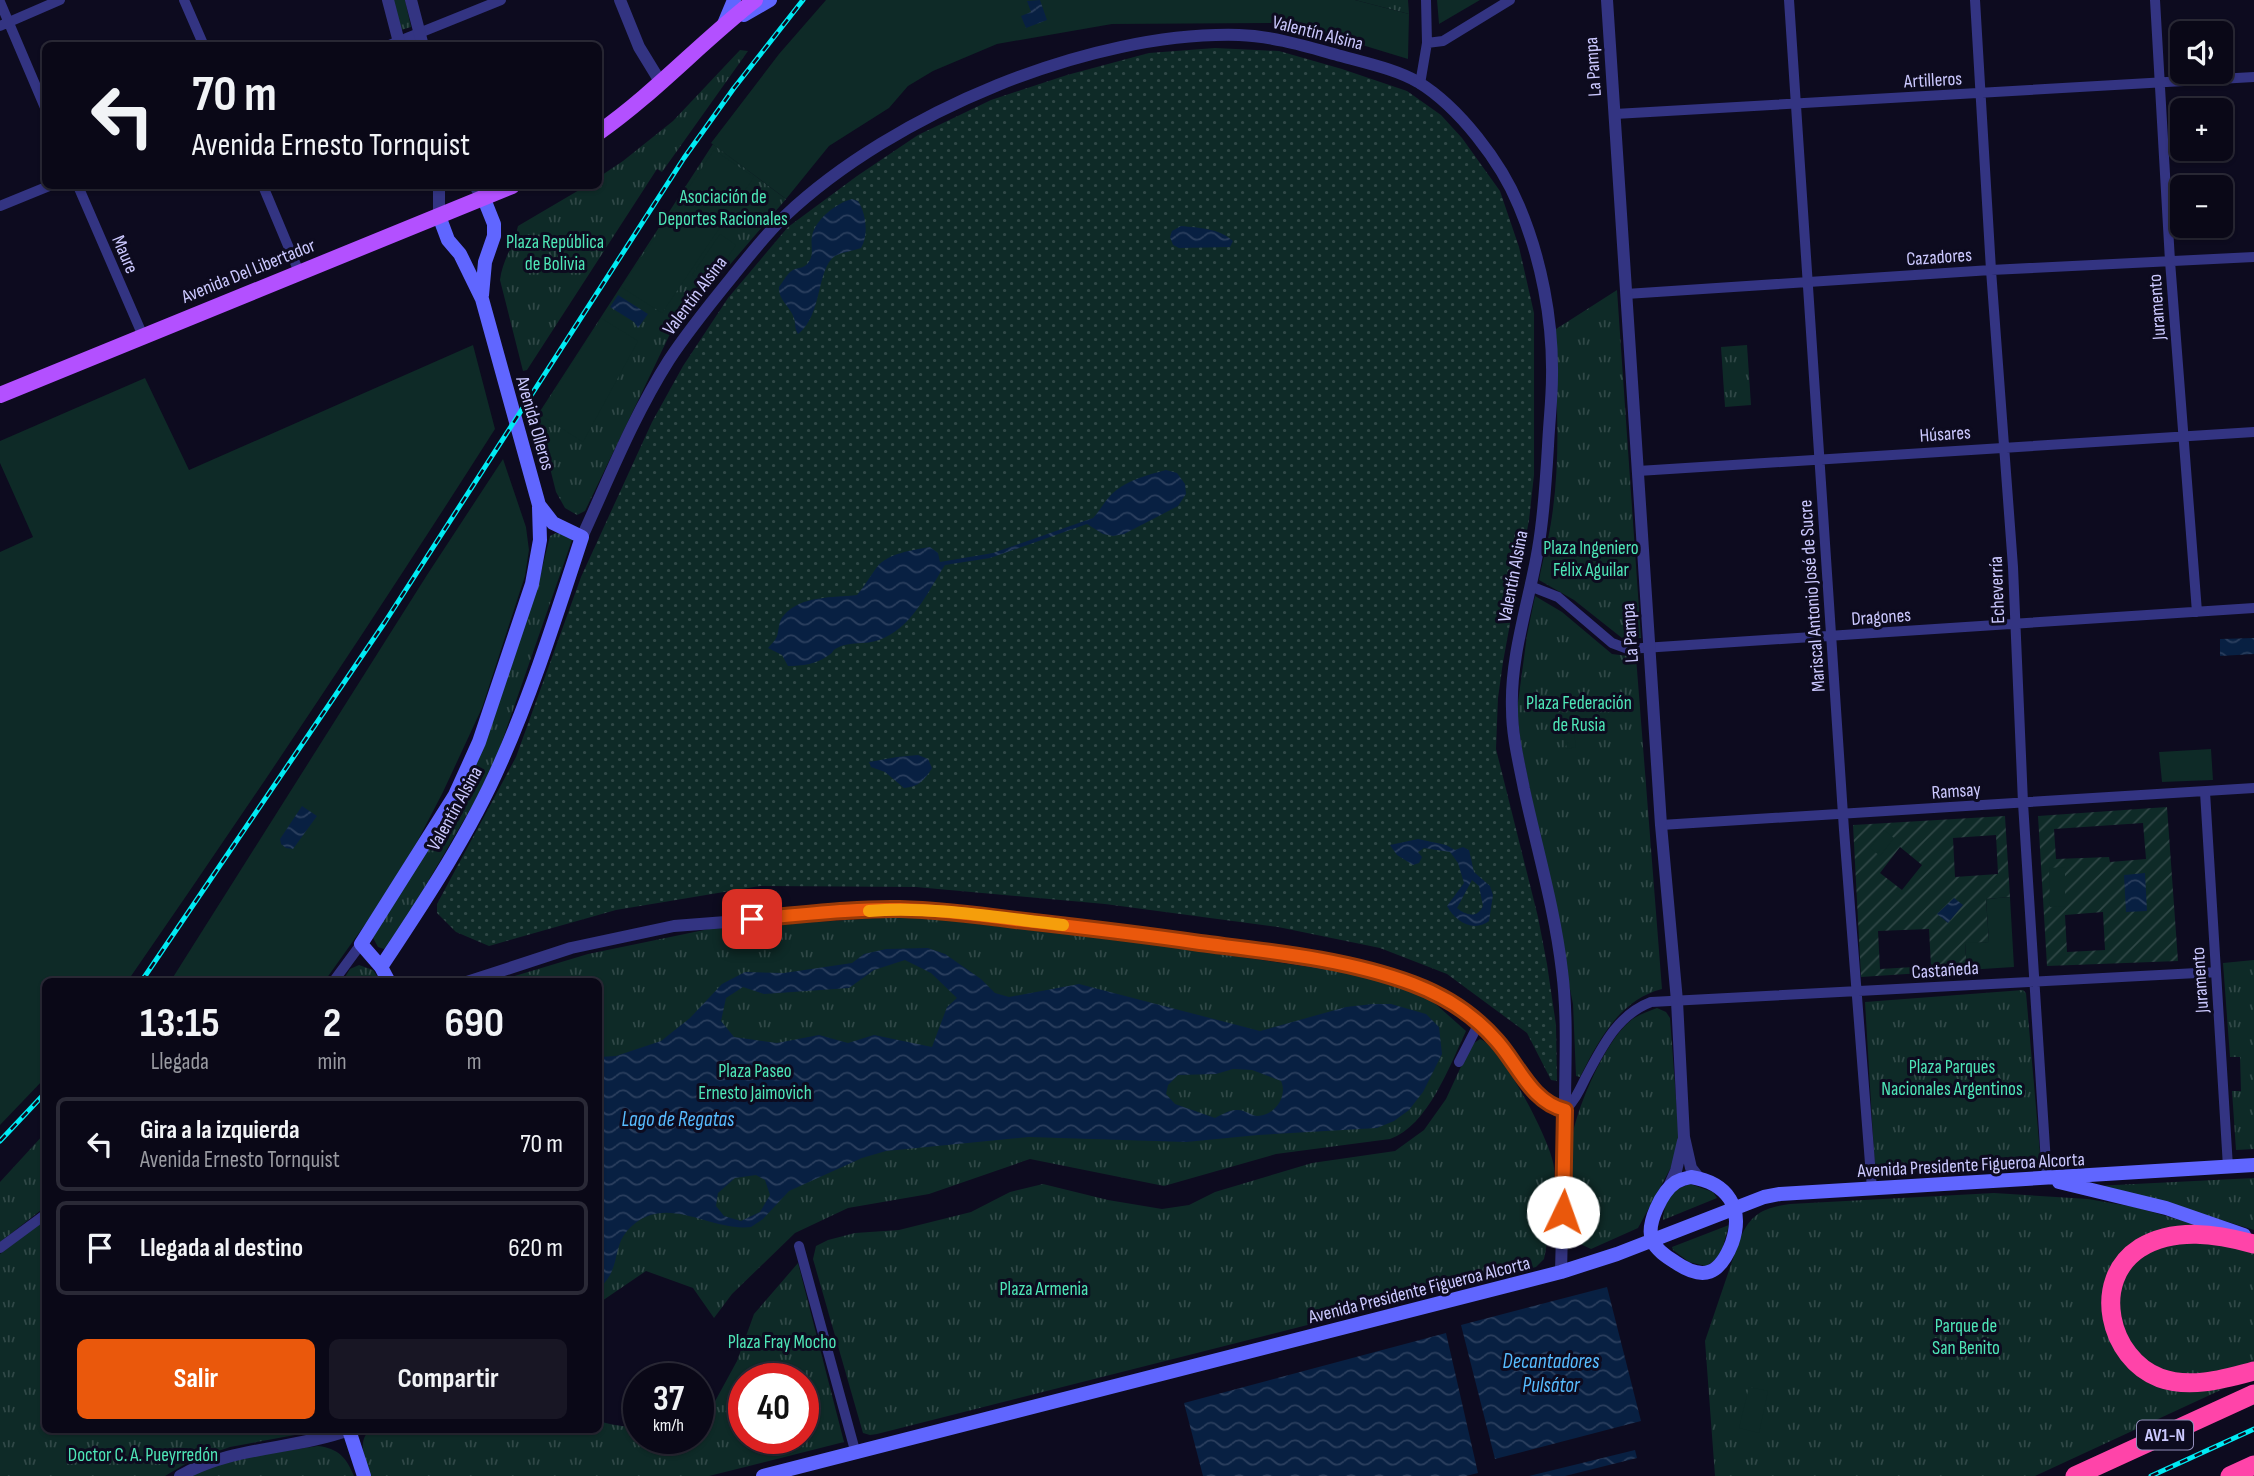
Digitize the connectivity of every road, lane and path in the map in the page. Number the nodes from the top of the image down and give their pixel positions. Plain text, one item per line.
1 (60, 0) edge
2 (184, 0) edge
3 (388, 0) edge
4 (411, 0) edge
5 (501, 0) edge
6 (620, 0) edge
7 (734, 0) edge
8 (742, 0) edge
9 (755, 0) edge
10 (770, 0) edge
11 (1426, 0) edge
12 (1510, 0) edge
13 (1607, 0) edge
14 (1789, 0) edge
15 (1975, 0) edge
16 (2155, 0) edge
17 (0, 2) edge
18 (4, 24) edge
19 (724, 24) junction
20 (421, 39) edge
21 (202, 42) edge
22 (395, 42) edge
23 (1427, 43) junction
24 (2254, 78) edge
25 (661, 83) junction
26 (2160, 83) junction
27 (1420, 84) junction
28 (1981, 94) junction
29 (42, 102) edge
30 (1796, 105) junction
31 (1615, 114) junction
32 (602, 130) edge
33 (42, 189) edge
34 (79, 189) edge
35 (264, 189) edge
36 (439, 189) edge
37 (479, 192) edge
38 (0, 206) edge
39 (439, 216) junction
40 (489, 249) junction
41 (460, 254) junction
42 (2254, 257) edge
43 (2170, 261) junction
44 (1991, 271) junction
45 (299, 272) junction
46 (1808, 282) junction
47 (1626, 294) junction
48 (482, 299) junction
49 (143, 336) junction
50 (0, 394) edge
51 (2254, 432) edge
52 (2184, 436) junction
53 (2005, 447) junction
54 (1820, 459) junction
55 (1638, 471) junction
56 (539, 505) junction
57 (562, 527) junction
58 (582, 537) junction
59 (540, 540) junction
60 (1530, 586) junction
61 (2254, 608) edge
62 (2197, 612) junction
63 (2015, 624) junction
64 (1832, 636) junction
65 (1649, 648) junction
66 (2254, 789) edge
67 (2205, 792) junction
68 (2023, 803) junction
69 (1844, 814) junction
70 (1661, 825) junction
71 (362, 944) junction
72 (381, 967) junction
73 (2216, 972) junction
74 (336, 978) edge
75 (387, 978) edge
76 (479, 978) edge
77 (2035, 981) junction
78 (1856, 992) junction
79 (1677, 1001) junction
80 (1479, 1023) junction
81 (1459, 1062) dead end
82 (1565, 1110) junction
83 (1684, 1137) junction
84 (2254, 1165) edge
85 (2228, 1167) junction
86 (1699, 1178) junction
87 (2047, 1179) junction
88 (1668, 1189) junction
89 (1871, 1189) junction
90 (1734, 1206) junction
91 (42, 1217) edge
92 (2254, 1238) edge
93 (1652, 1240) junction
94 (2254, 1244) edge
95 (799, 1246) dead end
96 (0, 1248) edge
97 (1561, 1272) junction
98 (2254, 1371) edge
99 (2254, 1394) edge
100 (341, 1433) edge
101 (350, 1433) edge
102 (856, 1454) junction
103 (2254, 1465) edge
104 (180, 1476) edge
105 (364, 1476) edge
106 (763, 1476) edge
107 (2075, 1476) edge
108 (2230, 1476) edge

1 - 18 street
2 - 21 street
3 - 22 street
4 - 20 street
5 - 20 street
6 - 25 street
7 - 19 main road
8 - 19 main road
9 - 19 main road
10 - 19 main road
11 - 23 street
12 - 23 street
13 - 31 street, La Pampa
14 - 30 street, Mariscal Antonio José de Sucre
15 - 28 street, Echeverría
16 - 26 street, Juramento
17 - 18 street
18 - 29 street
19 - 25 main road
23 - 27 street
24 - 26 street, Artilleros
25 - 32 main road
26 - 28 street, Artilleros
26 - 43 street, Juramento
27 - 58 street, Valentín Alsina
27 - 60 street, Valentín Alsina
28 - 30 street, Artilleros
28 - 44 street, Echeverría
30 - 31 street, Artilleros
30 - 46 street, Mariscal Antonio José de Sucre
31 - 47 street, La Pampa
33 - 38 street
34 - 49 street, Maure
35 - 45 street
36 - 39 street, Avenida Olleros
37 - 39 main road, Avenida Del Libertador
37 - 40 main road, Avenida Olleros
39 - 41 main road, Avenida Olleros
39 - 45 main road, Avenida Del Libertador
40 - 41 main road
40 - 48 main road, Avenida Olleros
41 - 48 main road, Avenida Olleros
42 - 43 street, Cazadores
43 - 44 street, Cazadores
43 - 52 street, Juramento
44 - 46 street, Cazadores
44 - 53 street, Echeverría
45 - 49 main road, Avenida Del Libertador
46 - 47 street, Cazadores
46 - 54 street, Mariscal Antonio José de Sucre
47 - 55 street, La Pampa
48 - 56 main road, Avenida Olleros
49 - 50 main road, Avenida Del Libertador
51 - 52 street, Húsares
52 - 53 street, Húsares
52 - 62 street, Juramento
53 - 54 street, Húsares
53 - 63 street, Echeverría
54 - 55 street, Húsares
54 - 64 street, Mariscal Antonio José de Sucre
55 - 65 street, La Pampa
56 - 57 main road
56 - 59 main road, Avenida Olleros
57 - 58 main road
57 - 59 main road
58 - 72 main road, Valentín Alsina
59 - 71 main road, Valentín Alsina
60 - 65 street, Dragones
60 - 82 street, Valentín Alsina
61 - 62 street, Dragones
62 - 63 street, Dragones
63 - 64 street, Dragones
63 - 68 street, Echeverría
64 - 65 street, Dragones
64 - 69 street, Mariscal Antonio José de Sucre
65 - 70 street, La Pampa
66 - 67 street, Ramsay
67 - 68 street, Ramsay
67 - 73 street, Juramento
68 - 69 street, Ramsay
68 - 77 street, Echeverría
69 - 70 street, Ramsay
69 - 78 street, Mariscal Antonio José de Sucre
70 - 79 street, La Pampa
71 - 72 main road
71 - 74 street
72 - 75 main road
73 - 77 street, Castañeda
73 - 85 street, Juramento
76 - 80 street
77 - 78 street, Castañeda
77 - 87 street, Echeverría
78 - 79 street, Castañeda
78 - 89 street, Mariscal Antonio José de Sucre
79 - 82 street, Castañeda
79 - 83 street, La Pampa
80 - 81 street
80 - 82 street
82 - 97 street, Valentín Alsina
83 - 86 street, La Pampa
83 - 88 street, La Pampa
84 - 85 main road, Avenida Presidente Figueroa Alcorta
85 - 87 main road, Avenida Presidente Figueroa Alcorta
86 - 88 main road
86 - 90 main road
87 - 89 main road, Avenida Presidente Figueroa Alcorta
87 - 92 main road
88 - 93 main road
89 - 90 main road, Avenida Presidente Figueroa Alcorta
90 - 93 main road, Avenida Presidente Figueroa Alcorta
90 - 93 main road
91 - 96 street
93 - 97 main road, Avenida Presidente Figueroa Alcorta
94 - 98 highway
95 - 102 street
97 - 102 main road, Avenida Presidente Figueroa Alcorta
99 - 107 highway, AV1-N
100 - 104 street
101 - 105 main road
102 - 106 main road, Avenida Presidente Figueroa Alcorta
103 - 108 highway

